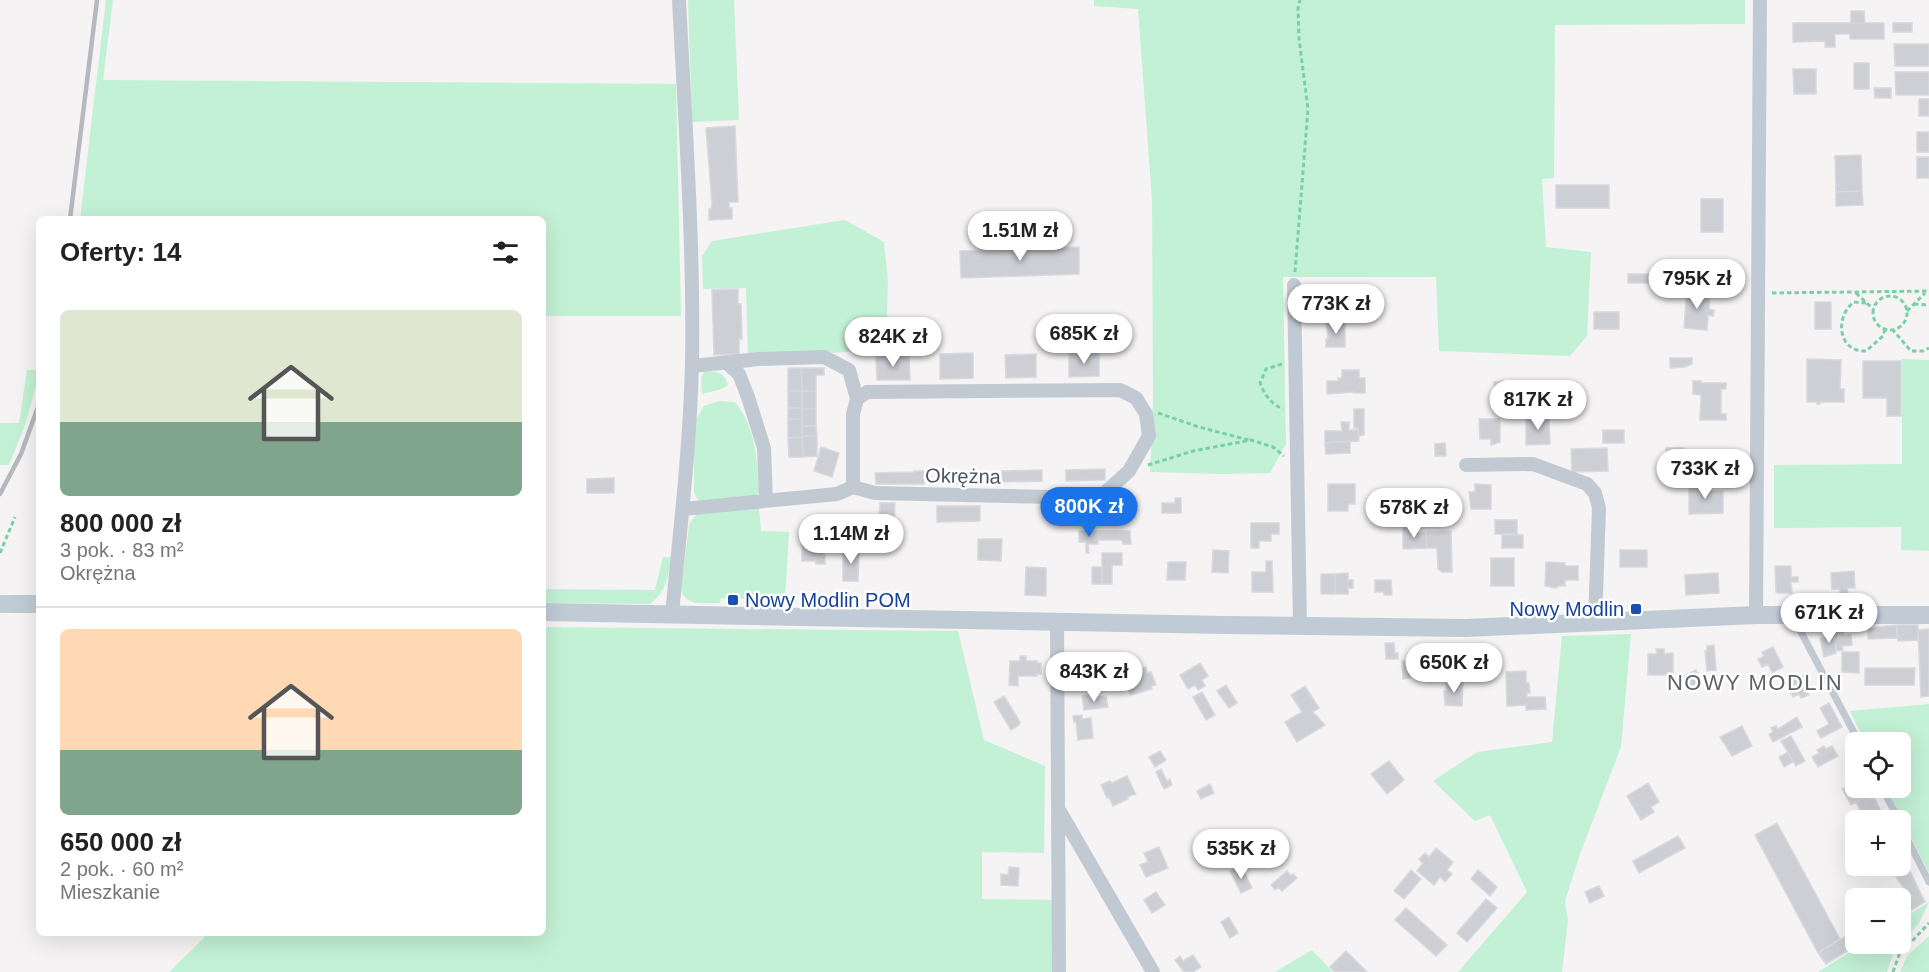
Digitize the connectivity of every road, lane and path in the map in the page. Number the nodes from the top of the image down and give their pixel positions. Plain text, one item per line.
1 (679, 0) edge
2 (1300, 0) edge
3 (1760, 0) edge
4 (1294, 285) joint
5 (1928, 291) edge
6 (1855, 292) junction
7 (1758, 293) junction
8 (1866, 303) junction
9 (1914, 304) junction
10 (1929, 305) edge
11 (1874, 310) junction
12 (1907, 311) junction
13 (1885, 329) junction
14 (1892, 329) junction
15 (1929, 348) edge
16 (727, 363) junction
17 (1296, 365) junction
18 (692, 366) junction
19 (857, 399) junction
20 (1142, 407) junction
21 (1296, 412) junction
22 (1251, 440) junction
23 (1466, 465) dead end
24 (1297, 466) junction
25 (1129, 471) junction
26 (853, 487) junction
27 (766, 500) junction
28 (682, 509) junction
29 (15, 517) dead end
30 (0, 553) edge
31 (0, 603) edge
32 (36, 604) edge
33 (546, 612) edge
34 (672, 614) junction
35 (1756, 615) junction
36 (1791, 615) junction
37 (1929, 615) edge
38 (1056, 621) junction
39 (1595, 622) junction
40 (1300, 626) junction
41 (1854, 732) edge
42 (1058, 807) junction
43 (1911, 845) edge
44 (1929, 882) edge
45 (1929, 922) edge
46 (1059, 972) edge
47 (1153, 972) edge
48 (1893, 972) edge

1 - 18 street
2 - 4 path
3 - 7 street
4 - 17 street
5 - 6 path
5 - 9 path
6 - 7 path
6 - 8 path
7 - 35 street
8 - 11 path
8 - 13 path
9 - 10 path
9 - 12 path
11 - 12 path
11 - 13 path
12 - 14 path
13 - 14 path
14 - 15 path
16 - 18 street
16 - 19 street
16 - 27 street
17 - 21 street
17 - 21 path
18 - 28 street
19 - 20 street
19 - 26 street
20 - 22 path
20 - 25 street, Okrężna
21 - 24 street
22 - 24 path
22 - 25 path
23 - 39 street
24 - 40 street
25 - 26 street, Okrężna
26 - 27 street, Okrężna
27 - 28 street, Okrężna
28 - 34 street
29 - 30 path
31 - 32 street
33 - 34 street
34 - 38 street
35 - 36 street
35 - 39 street
36 - 37 street
36 - 41 lane
38 - 40 street
38 - 42 street
39 - 40 street
42 - 46 street
42 - 47 street
43 - 44 lane
45 - 48 path

